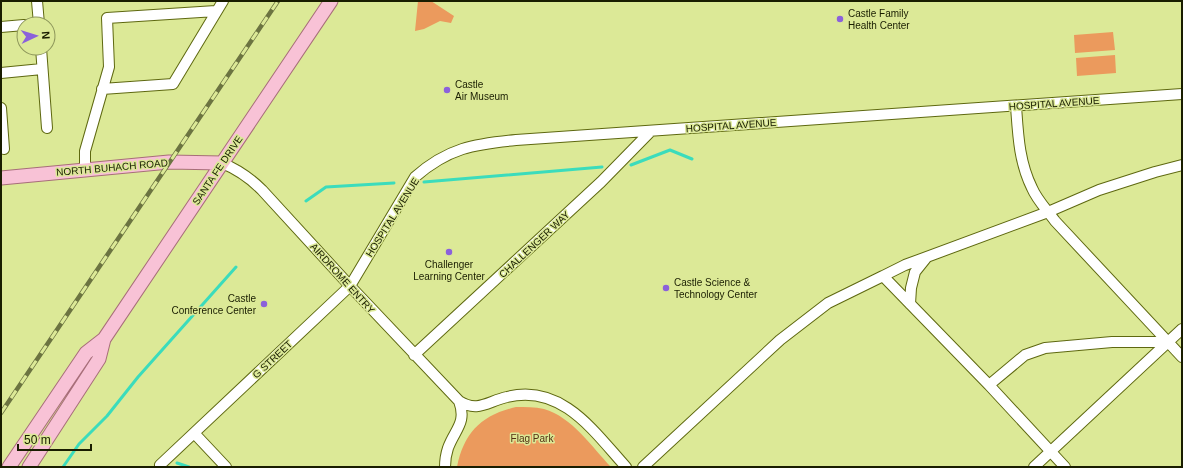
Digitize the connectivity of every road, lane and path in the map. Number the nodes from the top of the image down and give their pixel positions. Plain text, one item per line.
1 (37, 1) edge
2 (223, 1) edge
3 (331, 1) edge
4 (216, 11) junction
5 (38, 16) edge
6 (16, 26) edge
7 (1, 27) edge
8 (41, 56) edge
9 (42, 69) junction
10 (1, 73) edge
11 (102, 89) junction
12 (1182, 94) edge
13 (1016, 106) junction
14 (1, 108) edge
15 (47, 128) dead end
16 (651, 131) junction
17 (4, 148) dead end
18 (222, 163) junction
19 (1182, 166) edge
20 (85, 169) junction
21 (1, 178) edge
22 (1048, 212) junction
23 (928, 256) junction
24 (883, 276) junction
25 (350, 286) junction
26 (910, 304) junction
27 (1182, 329) edge
28 (104, 339) junction
29 (1168, 342) junction
30 (414, 355) junction
31 (1182, 357) edge
32 (989, 385) junction
33 (458, 401) junction
34 (194, 433) junction
35 (1051, 451) junction
36 (9, 467) edge
37 (29, 467) edge
38 (161, 467) edge
39 (226, 467) edge
40 (445, 467) edge
41 (626, 467) edge
42 (643, 467) edge
43 (1034, 467) edge
44 (1065, 467) edge

1 - 5 street
2 - 4 street
3 - 18 main road, SANTA FE DRIVE
4 - 11 street
4 - 11 street
6 - 7 street
8 - 9 street
9 - 10 street
9 - 15 street
11 - 20 street
12 - 13 street, HOSPITAL AVENUE
13 - 16 street, HOSPITAL AVENUE
13 - 22 street
14 - 17 street
16 - 25 street, HOSPITAL AVENUE
16 - 30 street, CHALLENGER WAY
18 - 20 main road, NORTH BUHACH ROAD
18 - 25 street, AIRDROME ENTRY
18 - 28 main road, SANTA FE DRIVE
19 - 22 street
20 - 21 main road, NORTH BUHACH ROAD
22 - 23 street
22 - 29 street
23 - 24 street
23 - 26 street
24 - 26 street
24 - 42 street
25 - 30 street, AIRDROME ENTRY
25 - 34 street, G STREET
26 - 32 street
27 - 29 street
28 - 36 main road, SANTA FE DRIVE
28 - 37 main road, SANTA FE DRIVE
29 - 31 street
29 - 32 street
29 - 35 street
30 - 33 street, AIRDROME ENTRY
32 - 35 street
33 - 40 street
33 - 41 street
34 - 38 street, G STREET
34 - 39 street
35 - 43 street
35 - 44 street

